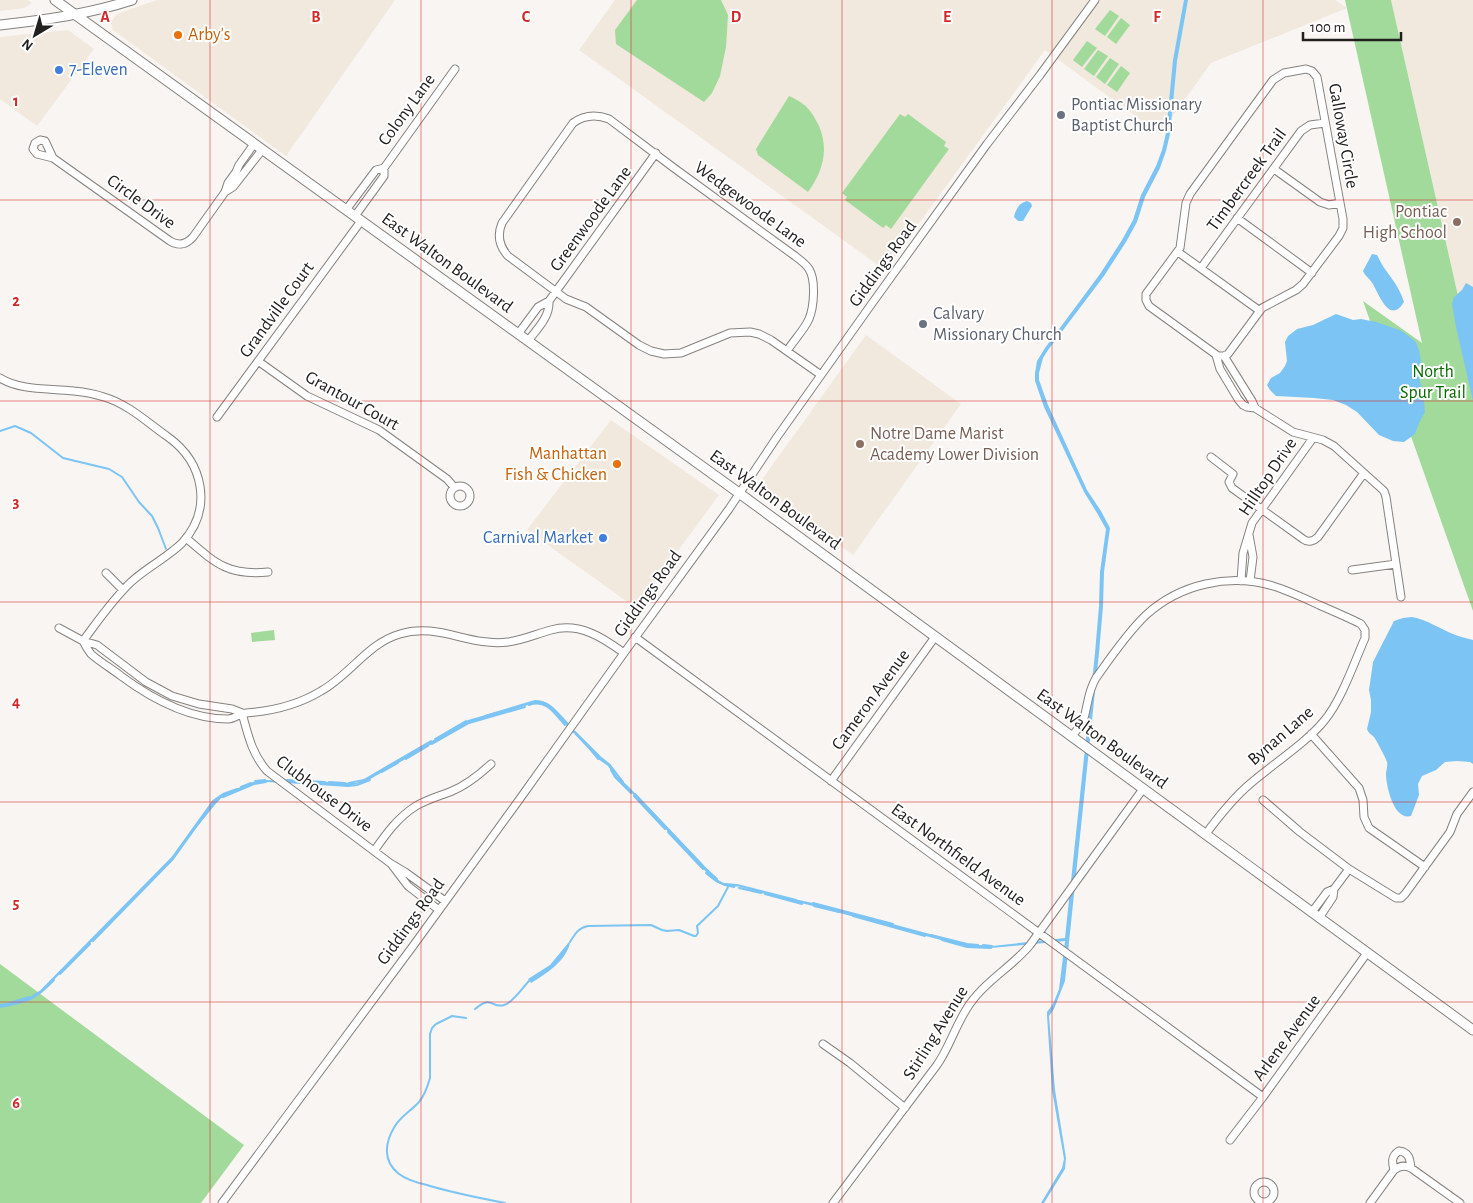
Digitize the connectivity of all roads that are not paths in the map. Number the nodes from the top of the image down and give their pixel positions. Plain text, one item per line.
1 (55, 0) edge
2 (132, 0) edge
3 (1095, 0) edge
4 (75, 14) junction
5 (0, 25) edge
6 (455, 69) dead end
7 (1325, 123) junction
8 (254, 144) junction
9 (262, 150) junction
10 (656, 153) junction
11 (54, 158) dead end
12 (384, 168) junction
13 (1274, 168) junction
14 (239, 174) junction
15 (1340, 203) junction
16 (346, 210) junction
17 (358, 218) junction
18 (1237, 218) junction
19 (1178, 252) junction
20 (1201, 268) junction
21 (1312, 273) junction
22 (556, 292) junction
23 (550, 301) junction
24 (1260, 311) junction
25 (518, 334) junction
26 (528, 341) junction
27 (787, 350) junction
28 (1216, 355) junction
29 (1224, 356) junction
30 (258, 361) junction
31 (821, 375) junction
32 (0, 378) edge
33 (1255, 408) junction
34 (217, 417) dead end
35 (1313, 438) junction
36 (1210, 457) dead end
37 (1364, 473) junction
38 (454, 487) dead end
39 (739, 493) junction
40 (1262, 509) junction
41 (1249, 535) junction
42 (186, 538) junction
43 (1396, 564) junction
44 (1352, 570) dead end
45 (268, 572) dead end
46 (106, 573) dead end
47 (1241, 581) junction
48 (1250, 581) junction
49 (123, 590) junction
50 (1401, 597) dead end
51 (59, 628) dead end
52 (635, 637) junction
53 (935, 637) junction
54 (83, 641) junction
55 (624, 653) junction
56 (125, 666) junction
57 (119, 674) junction
58 (159, 689) junction
59 (154, 698) junction
60 (199, 704) junction
61 (242, 713) junction
62 (196, 714) junction
63 (1311, 734) junction
64 (1072, 737) junction
65 (491, 764) dead end
66 (831, 781) junction
67 (1143, 789) junction
68 (1473, 792) edge
69 (1264, 800) dead end
70 (1205, 834) junction
71 (374, 851) junction
72 (390, 863) junction
73 (1425, 867) junction
74 (1349, 869) junction
75 (445, 901) junction
76 (439, 910) junction
77 (1315, 915) junction
78 (1039, 933) junction
79 (1367, 953) junction
80 (1473, 1030) edge
81 (823, 1044) dead end
82 (1263, 1097) junction
83 (905, 1108) junction
84 (1230, 1140) dead end
85 (1411, 1168) junction
86 (1394, 1170) junction
87 (1272, 1198) dead end
88 (222, 1203) edge
89 (833, 1203) edge
90 (1279, 1203) edge
91 (1370, 1203) edge
92 (1460, 1203) edge

1 - 4 main road, East Walton Boulevard
2 - 4 main road
3 - 31 street, Giddings Road
4 - 5 main road
4 - 8 main road, East Walton Boulevard
6 - 12 street, Colony Lane
7 - 13 street, Timbercreek Trail
7 - 15 street, Galloway Circle
7 - 19 street, Galloway Circle
8 - 9 main road, East Walton Boulevard
8 - 14 street, Circle Drive
9 - 14 street, Circle Drive
9 - 16 main road, East Walton Boulevard
10 - 22 street, Greenwoode Lane
10 - 22 street, Wedgewoode Lane
10 - 27 street, Wedgewoode Lane
11 - 14 street, Circle Drive
12 - 16 street, Colony Lane
12 - 17 street, Colony Lane
13 - 15 street
13 - 18 street, Timbercreek Trail
15 - 21 street, Galloway Circle
16 - 17 main road, East Walton Boulevard
17 - 25 main road, East Walton Boulevard
17 - 30 street, Grandville Court
18 - 20 street, Timbercreek Trail
18 - 21 street
19 - 20 street
19 - 28 street, Galloway Circle
20 - 24 street
21 - 24 street, Galloway Circle
22 - 23 street, Greenwoode Lane
22 - 27 street
23 - 25 street, Greenwoode Lane
23 - 26 street, Greenwoode Lane
24 - 29 street, Galloway Circle
25 - 26 main road, East Walton Boulevard
26 - 39 main road, East Walton Boulevard
27 - 31 street
28 - 29 street, Galloway Circle
28 - 33 street
29 - 33 street
30 - 34 street, Grandville Court
30 - 38 street, Grantour Court
31 - 39 street, Giddings Road
32 - 42 street
33 - 35 street
35 - 37 street
35 - 40 street, Hilltop Drive
36 - 40 street
37 - 40 street
37 - 43 street
39 - 52 street, Giddings Road
39 - 53 main road, East Walton Boulevard
40 - 41 street, Hilltop Drive
41 - 47 street, Hilltop Drive
41 - 48 street, Hilltop Drive
42 - 45 street
42 - 49 street
43 - 44 street
43 - 50 street
46 - 49 street
47 - 48 street
47 - 64 street
48 - 63 street, Bynan Lane
49 - 54 street
51 - 54 street
52 - 55 street, Giddings Road
52 - 66 street, East Northfield Avenue
53 - 64 main road, East Walton Boulevard
53 - 66 street, Cameron Avenue
54 - 56 street
54 - 57 street
55 - 61 street
55 - 75 street, Giddings Road
56 - 57 street
56 - 58 street
57 - 59 street
58 - 59 street
58 - 60 street
59 - 62 street
60 - 61 street
60 - 62 street
61 - 62 street
61 - 71 street, Clubhouse Drive
63 - 70 street, Bynan Lane
63 - 73 street
64 - 67 main road, East Walton Boulevard
65 - 71 street
66 - 78 street, East Northfield Avenue
67 - 70 main road, East Walton Boulevard
67 - 78 street, Stirling Avenue
68 - 73 street
69 - 74 street
70 - 77 main road, East Walton Boulevard
71 - 72 street, Clubhouse Drive
72 - 75 street, Clubhouse Drive
72 - 76 street, Clubhouse Drive
73 - 74 street
74 - 77 street
75 - 76 street, Giddings Road
76 - 88 street, Giddings Road
77 - 79 main road, East Walton Boulevard
78 - 82 street, East Northfield Avenue
78 - 83 street, Stirling Avenue
79 - 80 main road, East Walton Boulevard
79 - 82 street, Arlene Avenue
81 - 83 street
82 - 84 street, Arlene Avenue
83 - 89 street, Stirling Avenue
85 - 86 street
85 - 86 street
85 - 92 street
86 - 91 street
87 - 90 street

